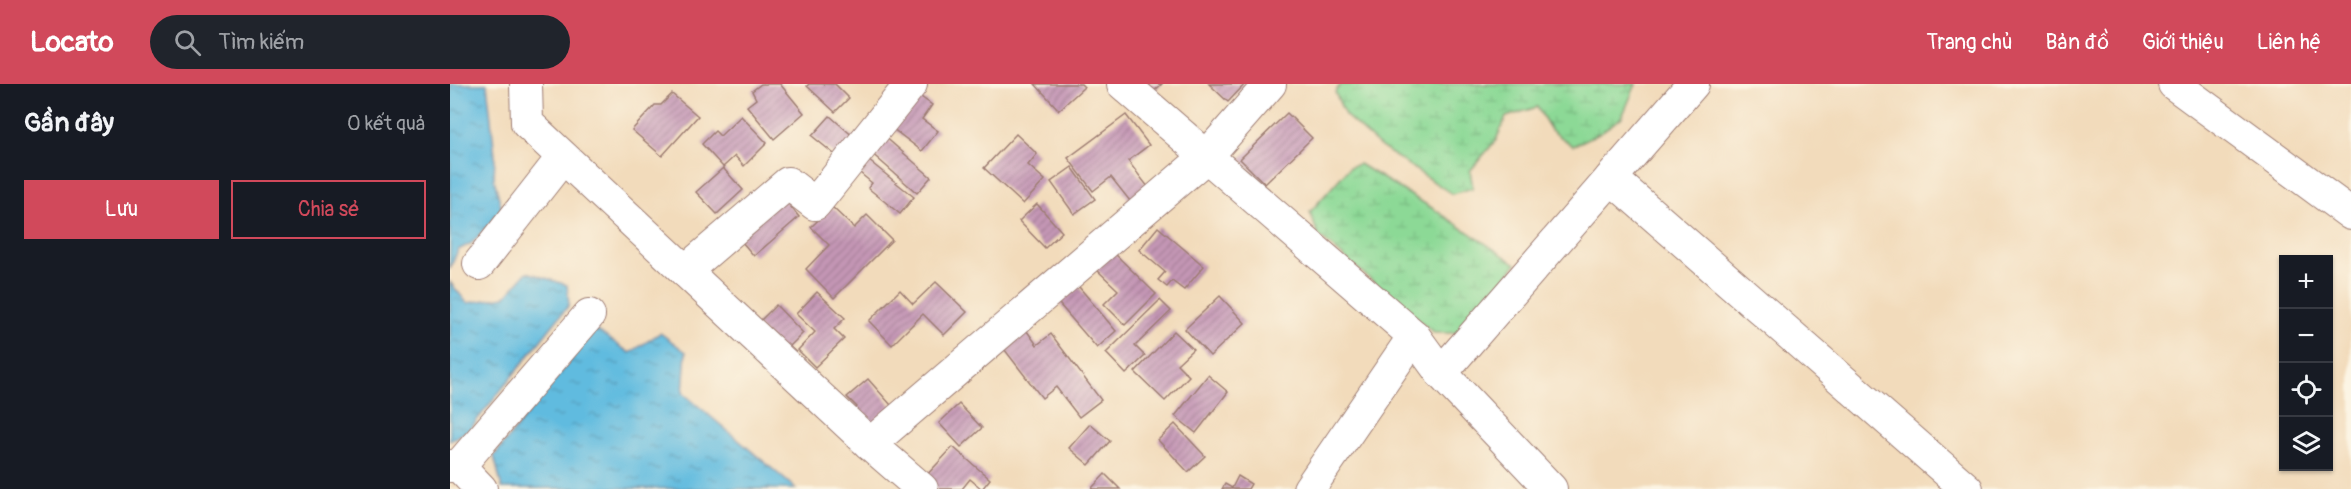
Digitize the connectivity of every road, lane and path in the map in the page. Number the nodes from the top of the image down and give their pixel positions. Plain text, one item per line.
1 (526, 84) edge
2 (911, 84) edge
3 (1123, 84) edge
4 (1270, 84) edge
5 (1692, 84) edge
6 (2174, 84) edge
7 (1207, 156) junction
8 (563, 158) junction
9 (1611, 178) junction
10 (2351, 214) edge
11 (479, 264) dead end
12 (685, 271) junction
13 (589, 315) dead end
14 (1414, 336) junction
15 (1441, 373) junction
16 (870, 444) junction
17 (454, 466) edge
18 (481, 489) edge
19 (922, 489) edge
20 (1309, 489) edge
21 (1551, 489) edge
22 (1967, 489) edge

1 - 8 street
2 - 12 street
3 - 7 street
4 - 7 street
5 - 9 street
6 - 10 street
7 - 14 street
7 - 16 street
8 - 11 street
8 - 12 street
9 - 15 street
9 - 22 street
12 - 16 street
13 - 17 street
14 - 15 street
14 - 20 street
15 - 21 street
16 - 19 street
17 - 18 street

